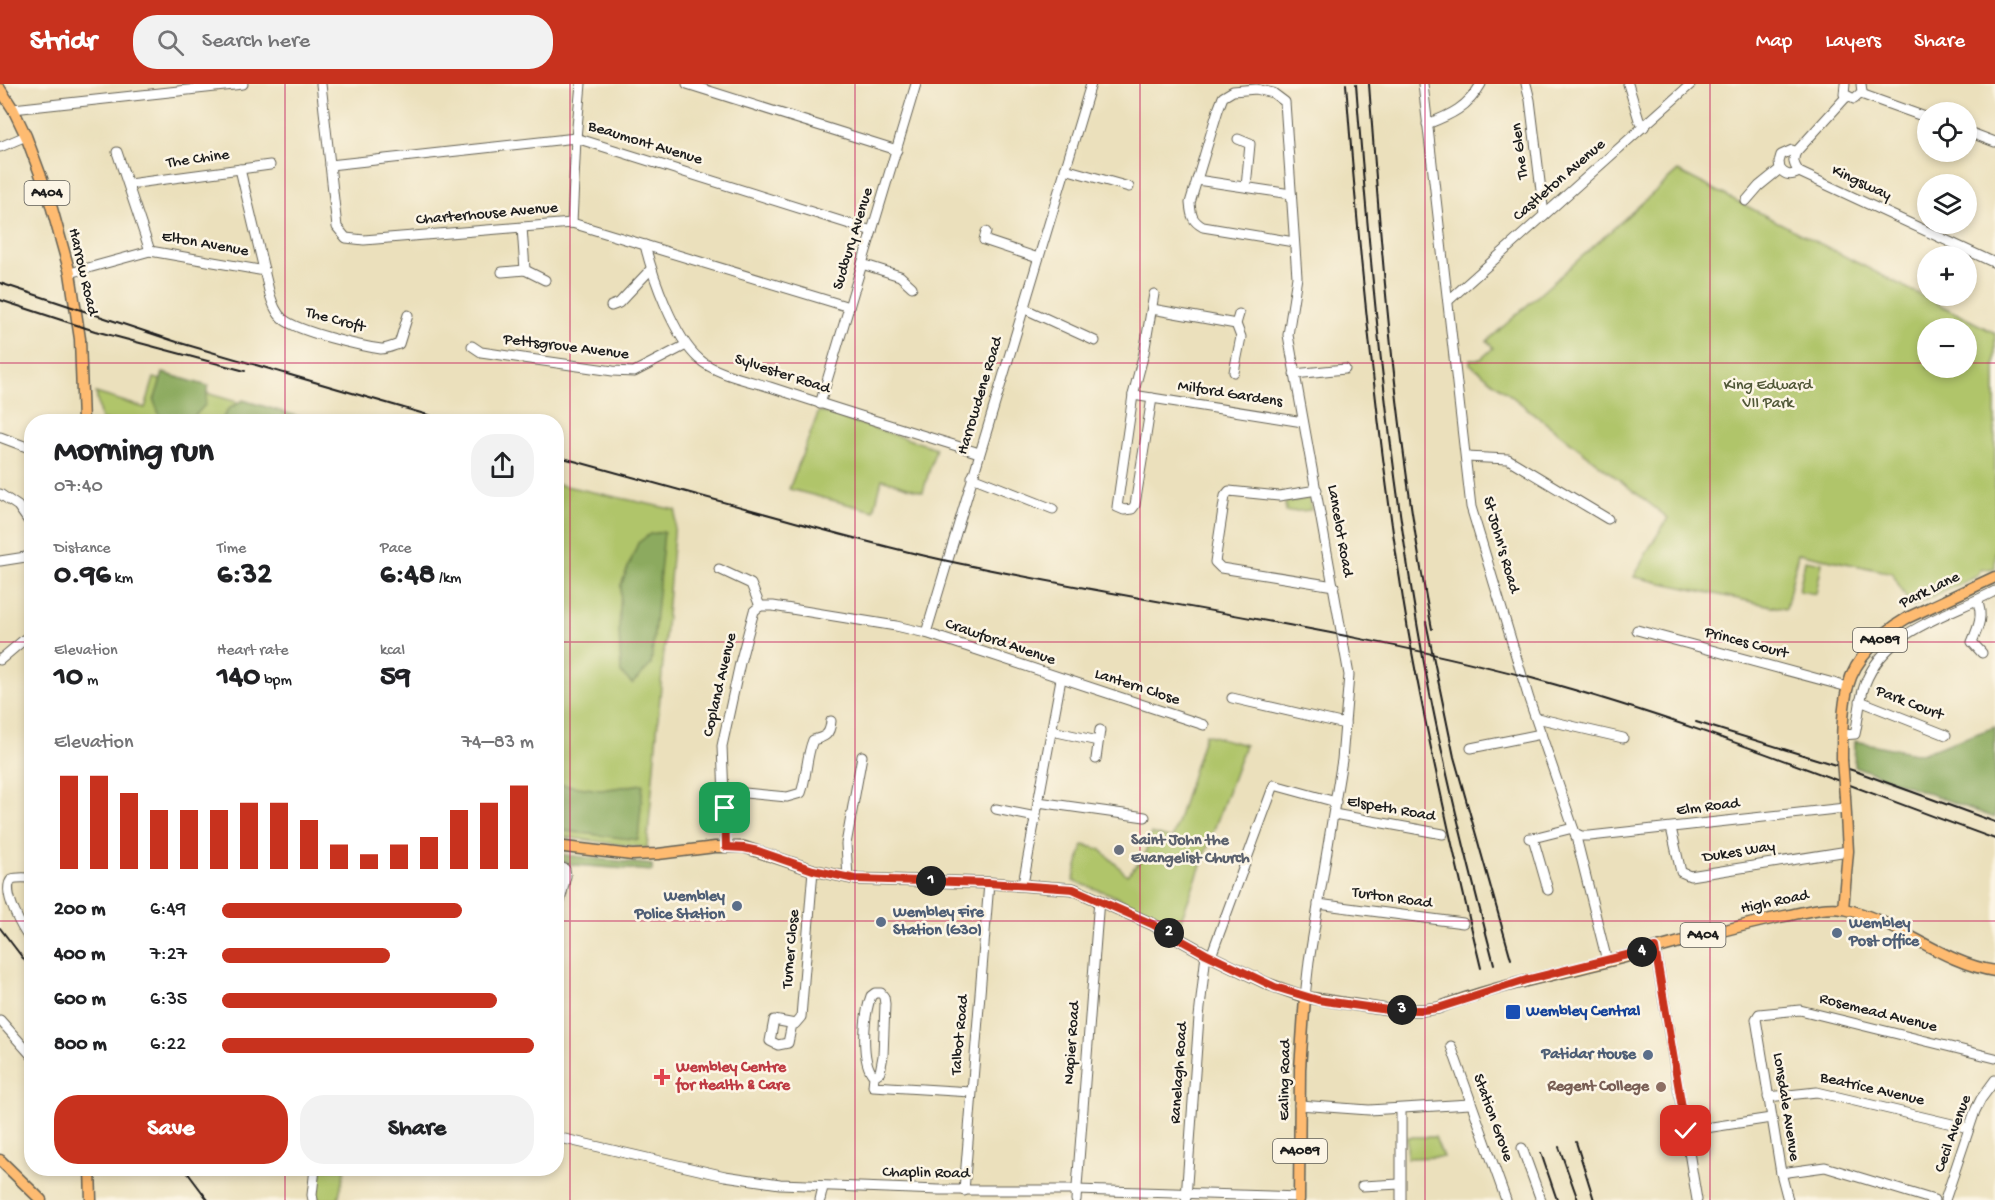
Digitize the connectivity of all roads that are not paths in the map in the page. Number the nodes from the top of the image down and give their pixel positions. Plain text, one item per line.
1 (243, 84) edge
2 (321, 84) edge
3 (581, 84) edge
4 (687, 84) edge
5 (916, 84) edge
6 (1091, 84) edge
7 (1423, 84) edge
8 (1481, 84) edge
9 (1526, 84) edge
10 (1628, 84) edge
11 (1691, 84) edge
12 (1845, 84) edge
13 (1256, 86) edge
14 (0, 89) edge
15 (1861, 89) edge
16 (1847, 96) junction
17 (13, 109) junction
18 (1917, 113) edge
19 (1427, 124) junction
20 (1644, 128) junction
21 (26, 136) junction
22 (1977, 136) edge
23 (576, 138) junction
24 (1238, 139) dead end
25 (1995, 142) edge
26 (0, 147) edge
27 (897, 150) junction
28 (117, 152) dead end
29 (1796, 152) junction
30 (270, 165) dead end
31 (330, 165) junction
32 (240, 169) junction
33 (1065, 169) junction
34 (1780, 170) junction
35 (1799, 172) junction
36 (1197, 180) junction
37 (129, 184) junction
38 (1129, 187) dead end
39 (1246, 188) junction
40 (1292, 194) junction
41 (1746, 201) dead end
42 (1544, 215) junction
43 (572, 224) junction
44 (522, 227) junction
45 (872, 231) junction
46 (984, 239) dead end
47 (1294, 242) junction
48 (645, 245) junction
49 (150, 251) junction
50 (1038, 258) junction
51 (1995, 263) edge
52 (862, 264) junction
53 (651, 269) junction
54 (525, 270) junction
55 (265, 272) junction
56 (502, 272) dead end
57 (70, 273) junction
58 (545, 280) dead end
59 (912, 287) dead end
60 (1154, 294) dead end
61 (1448, 301) junction
62 (611, 306) dead end
63 (849, 307) junction
64 (1023, 308) junction
65 (1152, 309) junction
66 (1239, 314) dead end
67 (408, 315) dead end
68 (1236, 324) junction
69 (1095, 341) dead end
70 (686, 345) junction
71 (472, 346) dead end
72 (1345, 369) dead end
73 (1234, 372) dead end
74 (1294, 374) junction
75 (1133, 395) junction
76 (1152, 398) junction
77 (820, 404) junction
78 (84, 414) edge
79 (1303, 422) junction
80 (0, 437) edge
81 (24, 446) edge
82 (979, 453) junction
83 (1466, 457) junction
84 (972, 477) junction
85 (1317, 490) junction
86 (0, 494) edge
87 (1053, 509) dead end
88 (24, 515) edge
89 (1608, 519) dead end
90 (24, 556) edge
91 (0, 561) edge
92 (719, 569) dead end
93 (1994, 578) edge
94 (1334, 586) junction
95 (1995, 591) edge
96 (1977, 601) junction
97 (760, 606) junction
98 (1637, 630) dead end
99 (926, 633) junction
100 (24, 640) edge
101 (1982, 653) dead end
102 (0, 660) edge
103 (1061, 679) junction
104 (1848, 687) junction
105 (1232, 698) dead end
106 (1860, 701) junction
107 (1537, 718) junction
108 (831, 721) dead end
109 (1345, 724) junction
110 (1204, 725) dead end
111 (1100, 730) dead end
112 (1052, 731) junction
113 (1541, 734) junction
114 (1842, 735) junction
115 (1946, 735) dead end
116 (1623, 738) dead end
117 (1098, 741) junction
118 (1471, 748) dead end
119 (862, 756) dead end
120 (1096, 759) dead end
121 (724, 791) junction
122 (1038, 802) junction
123 (1336, 802) junction
124 (1845, 802) junction
125 (996, 809) dead end
126 (1334, 814) junction
127 (1036, 817) junction
128 (1145, 818) dead end
129 (1671, 828) junction
130 (1574, 831) junction
131 (1443, 834) dead end
132 (564, 847) edge
133 (726, 847) junction
134 (1848, 851) junction
135 (813, 870) junction
136 (24, 878) edge
137 (848, 878) junction
138 (988, 883) junction
139 (1023, 884) junction
140 (1548, 890) dead end
141 (1099, 899) junction
142 (1318, 904) junction
143 (1843, 909) junction
144 (1463, 923) dead end
145 (24, 932) edge
146 (1655, 948) junction
147 (1209, 955) junction
148 (1607, 961) junction
149 (1995, 971) edge
150 (1305, 997) junction
151 (1756, 1019) joint
152 (0, 1020) edge
153 (792, 1024) dead end
154 (1450, 1046) dead end
155 (24, 1047) edge
156 (1995, 1058) edge
157 (1995, 1080) edge
158 (873, 1081) junction
159 (971, 1092) junction
160 (1768, 1097) junction
161 (1470, 1104) junction
162 (1299, 1105) junction
163 (1401, 1109) junction
164 (1772, 1118) junction
165 (1969, 1128) junction
166 (1686, 1131) junction
167 (564, 1139) edge
168 (1522, 1148) dead end
169 (0, 1160) edge
170 (1781, 1173) junction
171 (90, 1176) edge
172 (314, 1176) edge
173 (1400, 1184) junction
174 (1362, 1186) dead end
175 (823, 1187) junction
176 (877, 1188) junction
177 (964, 1191) junction
178 (1076, 1195) edge
179 (1186, 1197) edge
180 (1299, 1199) edge
181 (41, 1200) edge
182 (91, 1200) edge
183 (313, 1200) edge
184 (820, 1200) edge
185 (877, 1200) edge
186 (1401, 1200) edge
187 (1506, 1200) edge
188 (1540, 1200) edge
189 (1697, 1200) edge
190 (1788, 1200) edge
191 (1934, 1200) edge
192 (1945, 1200) edge

1 - 17 street
2 - 31 street, Charterhouse Avenue
3 - 23 street
4 - 27 street
5 - 27 street, Sudbury Avenue
6 - 33 street, Harrowdene Road
7 - 19 street, St John's Road
8 - 19 street
9 - 42 street, The Glen
10 - 20 street
11 - 20 street, Castleton Avenue
12 - 16 street
13 - 36 street
13 - 40 street, Lancelot Road
14 - 17 main road, Harrow Road / A404
15 - 16 street
15 - 18 street
16 - 29 street
17 - 21 main road, Harrow Road / A404
19 - 61 street, St John's Road
20 - 42 street, Castleton Avenue
21 - 26 street
21 - 57 main road, Harrow Road / A404
22 - 25 street
23 - 31 street, Beaumont Avenue
23 - 43 street
23 - 45 street, Beaumont Avenue
24 - 39 street
27 - 45 street, Sudbury Avenue
28 - 37 street
29 - 34 street
29 - 35 street
30 - 32 street, The Chine
31 - 44 street, Charterhouse Avenue
32 - 37 street, The Chine
32 - 55 street, The Croft
33 - 38 street
33 - 50 street, Harrowdene Road
34 - 35 street, Kingsway
34 - 41 street
35 - 51 street, Kingsway
36 - 39 street
36 - 47 street
37 - 49 street
39 - 40 street
40 - 47 street, Lancelot Road
42 - 61 street, Castleton Avenue
43 - 44 street, Charterhouse Avenue
43 - 48 street, Charterhouse Avenue
44 - 54 street
45 - 52 street, Sudbury Avenue
46 - 50 street
47 - 74 street, Lancelot Road
48 - 53 street, Sylvester Road
48 - 63 street, Charterhouse Avenue
49 - 55 street, Elton Avenue
49 - 57 street, Elton Avenue
50 - 64 street, Harrowdene Road
52 - 59 street
52 - 63 street, Sudbury Avenue
53 - 62 street
53 - 70 street, Sylvester Road
54 - 56 street
54 - 58 street
55 - 67 street, The Croft
57 - 78 main road, Harrow Road / A404
60 - 65 street, Milford Gardens
61 - 83 street, St John's Road
63 - 77 street, Sudbury Avenue
64 - 69 street
64 - 82 street, Harrowdene Road
65 - 68 street
65 - 75 street, Milford Gardens
66 - 68 street
68 - 73 street
70 - 71 street, Pettsgrove Avenue
70 - 77 street, Sylvester Road
72 - 74 street
74 - 79 street, Lancelot Road
75 - 76 street, Milford Gardens
75 - 76 street, Milford Gardens
76 - 79 street, Milford Gardens
77 - 82 street, Sylvester Road
79 - 85 street, Lancelot Road
80 - 81 street
82 - 84 street, Harrowdene Road
83 - 89 street
83 - 107 street, St John's Road
84 - 87 street
84 - 99 street, Harrowdene Road
85 - 94 street, Lancelot Road
85 - 94 street
86 - 88 street
90 - 91 street
92 - 97 street
93 - 104 main road, Park Lane / A4089
94 - 109 street, Lancelot Road
95 - 96 street, Park Lane
96 - 101 street
96 - 106 street, Park Lane
97 - 99 street, Crawford Avenue
97 - 121 street, Copland Avenue
98 - 104 street, Princes Court
99 - 103 street, Crawford Avenue
100 - 102 street
103 - 110 street, Lantern Close
103 - 112 street, Crawford Avenue
104 - 114 main road, Park Lane / A4089
105 - 109 street
106 - 114 street, Park Lane
106 - 115 street, Park Court
107 - 113 street, St John's Road
107 - 116 street
108 - 121 street
109 - 123 street, Lancelot Road
111 - 117 street
112 - 117 street
112 - 122 street, Crawford Avenue
113 - 118 street
113 - 130 street, St John's Road
114 - 124 main road, Park Lane / A4089, bridge
117 - 120 street
119 - 137 street
121 - 133 street, Copland Avenue
122 - 127 street, Crawford Avenue
122 - 128 street
123 - 126 street, Lancelot Road
123 - 147 street, Ranelagh Road
124 - 129 street, Elm Road
124 - 134 main road, Park Lane / A4089
125 - 127 street
126 - 131 street, Elspeth Road
126 - 142 street, Lancelot Road
127 - 139 street, Crawford Avenue
129 - 130 street, Elm Road
129 - 134 street, Dukes Way
130 - 140 street, Elm Road
130 - 148 street, St John's Road
132 - 133 main road, A404
133 - 135 main road, A404
134 - 143 main road, Park Lane / A4089
135 - 137 main road, A404
135 - 153 street, Turner Close
136 - 145 street
137 - 138 main road, A404
138 - 139 main road, A404
138 - 159 street, Talbot Road
139 - 141 main road, A404
141 - 147 main road, High Road / A404
141 - 178 street, Napier Road
142 - 144 street, Turton Road
142 - 150 street, Lancelot Road
143 - 146 main road, High Road / A404
143 - 149 main road, A404
146 - 148 main road, High Road / A404
146 - 166 street
147 - 150 main road, High Road / A404
147 - 179 street, Ranelagh Road
148 - 150 main road, High Road / A404
150 - 162 main road, Ealing Road / A4089
151 - 156 street, Rosemead Avenue
151 - 160 street, Lonsdale Avenue
152 - 155 street
154 - 161 street, Station Grove
157 - 165 street, Cecil Avenue
158 - 158 street
158 - 159 street
159 - 177 street, Talbot Road
160 - 164 street, Lonsdale Avenue
160 - 165 street, Beatrice Avenue
161 - 163 street
161 - 187 street, Station Grove
162 - 163 street
162 - 180 main road, Ealing Road / A4089
163 - 173 street
164 - 166 street
164 - 170 street, Lonsdale Avenue
165 - 192 street, Cecil Avenue
166 - 189 street
167 - 175 street, Chaplin Road
168 - 188 street
169 - 181 main road
170 - 190 street, Lonsdale Avenue
170 - 191 street
171 - 182 main road
172 - 183 street
173 - 174 street
173 - 186 street
175 - 176 street, Chaplin Road
175 - 184 street
176 - 177 street, Chaplin Road
176 - 185 street
177 - 178 street, Chaplin Road
178 - 179 street, Chaplin Road
179 - 180 street, Chaplin Road

